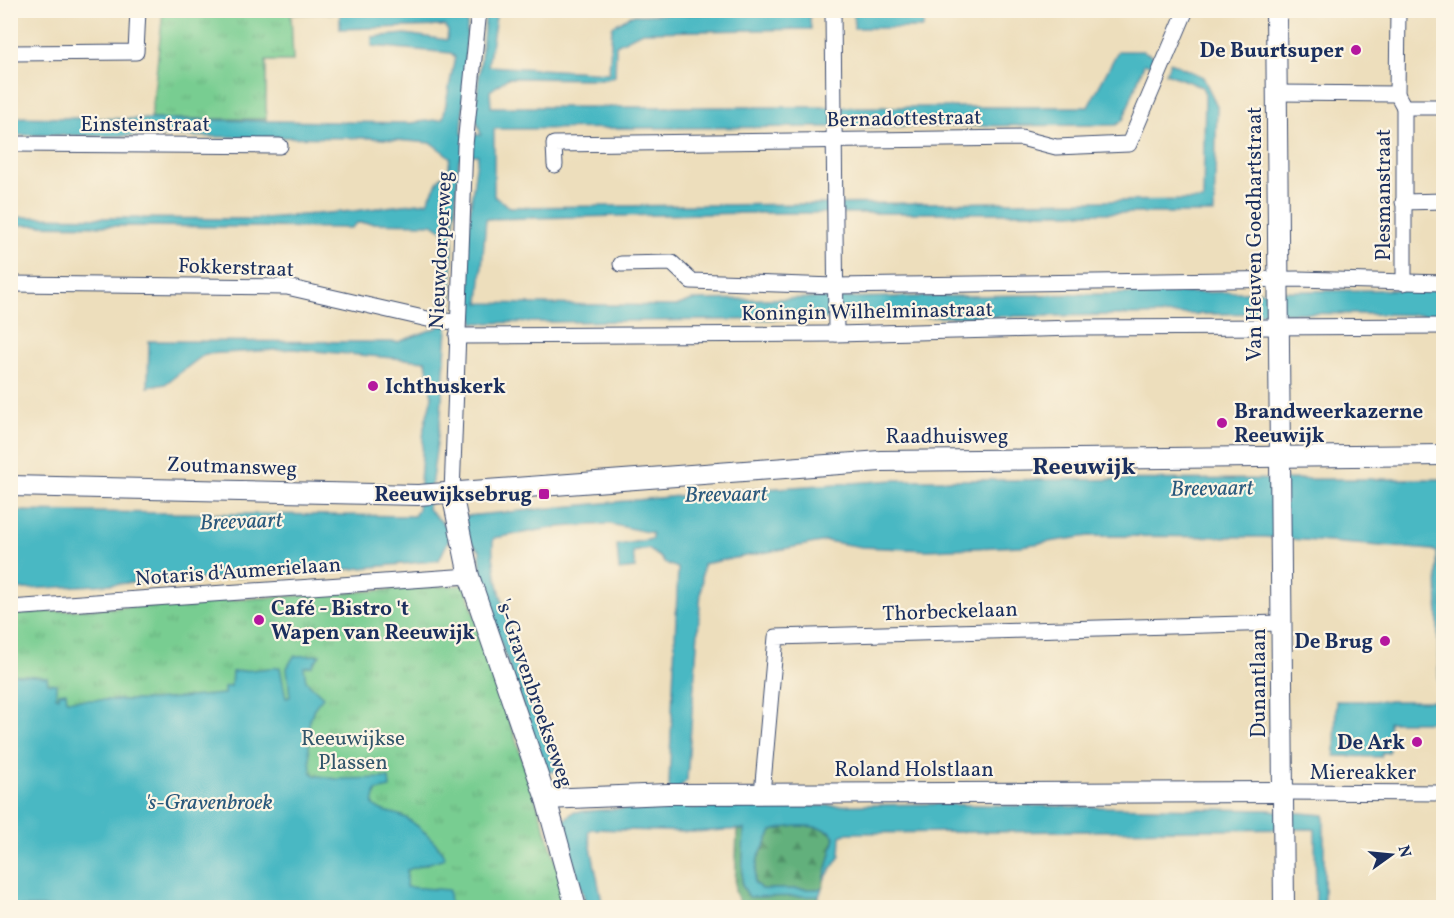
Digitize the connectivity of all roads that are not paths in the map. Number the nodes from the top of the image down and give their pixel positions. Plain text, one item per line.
1 (138, 10) edge
2 (479, 10) edge
3 (833, 10) edge
4 (1186, 10) edge
5 (1276, 10) edge
6 (1398, 10) edge
7 (10, 53) edge
8 (1277, 93) junction
9 (1401, 100) junction
10 (1443, 107) edge
11 (834, 133) junction
12 (10, 144) edge
13 (280, 146) dead end
14 (555, 165) dead end
15 (1443, 201) edge
16 (1403, 202) junction
17 (621, 264) dead end
18 (1404, 283) junction
19 (1443, 283) edge
20 (10, 284) edge
21 (1278, 284) junction
22 (835, 290) junction
23 (1278, 323) junction
24 (1443, 326) edge
25 (455, 327) junction
26 (836, 328) junction
27 (1443, 455) edge
28 (1280, 467) junction
29 (10, 486) edge
30 (453, 493) junction
31 (469, 576) junction
32 (10, 608) edge
33 (1282, 623) junction
34 (1443, 793) edge
35 (762, 794) junction
36 (546, 798) junction
37 (1283, 800) junction
38 (576, 908) edge
39 (1284, 908) edge

1 - 7 street
2 - 25 street, Nieuwdorperweg
3 - 11 street
4 - 11 street, Bernadottestraat
5 - 8 street, Van Heuven Goedhartstraat
6 - 9 street, Plesmanstraat
8 - 9 street
8 - 21 street, Van Heuven Goedhartstraat
9 - 10 street
9 - 16 street, Plesmanstraat
11 - 14 street, Bernadottestraat
11 - 22 street
12 - 13 street, Einsteinstraat
15 - 16 street
16 - 18 street, Plesmanstraat
17 - 22 street, Koningin Wilhelminastraat
18 - 19 street, Koningin Wilhelminastraat
18 - 21 street, Koningin Wilhelminastraat
20 - 25 street, Fokkerstraat
21 - 22 street, Koningin Wilhelminastraat
21 - 23 street, Van Heuven Goedhartstraat
22 - 26 street
23 - 24 street, Koningin Wilhelminastraat
23 - 26 street, Koningin Wilhelminastraat
23 - 28 street, Van Heuven Goedhartstraat
25 - 26 street, Koningin Wilhelminastraat
25 - 30 street, Nieuwdorperweg
27 - 28 street, Raadhuisweg
28 - 30 street, Raadhuisweg
28 - 33 street, Dunantlaan
29 - 30 street, Zoutmansweg
30 - 31 street, 's-Gravenbroekseweg
31 - 32 street, Notaris d'Aumerielaan
31 - 36 street, 's-Gravenbroekseweg
33 - 35 street, Thorbeckelaan
33 - 37 street, Dunantlaan
34 - 37 street, Miereakker
35 - 36 street, Roland Holstlaan
35 - 37 street, Roland Holstlaan
36 - 38 street, 's-Gravenbroekseweg
37 - 39 street, Dunantlaan

